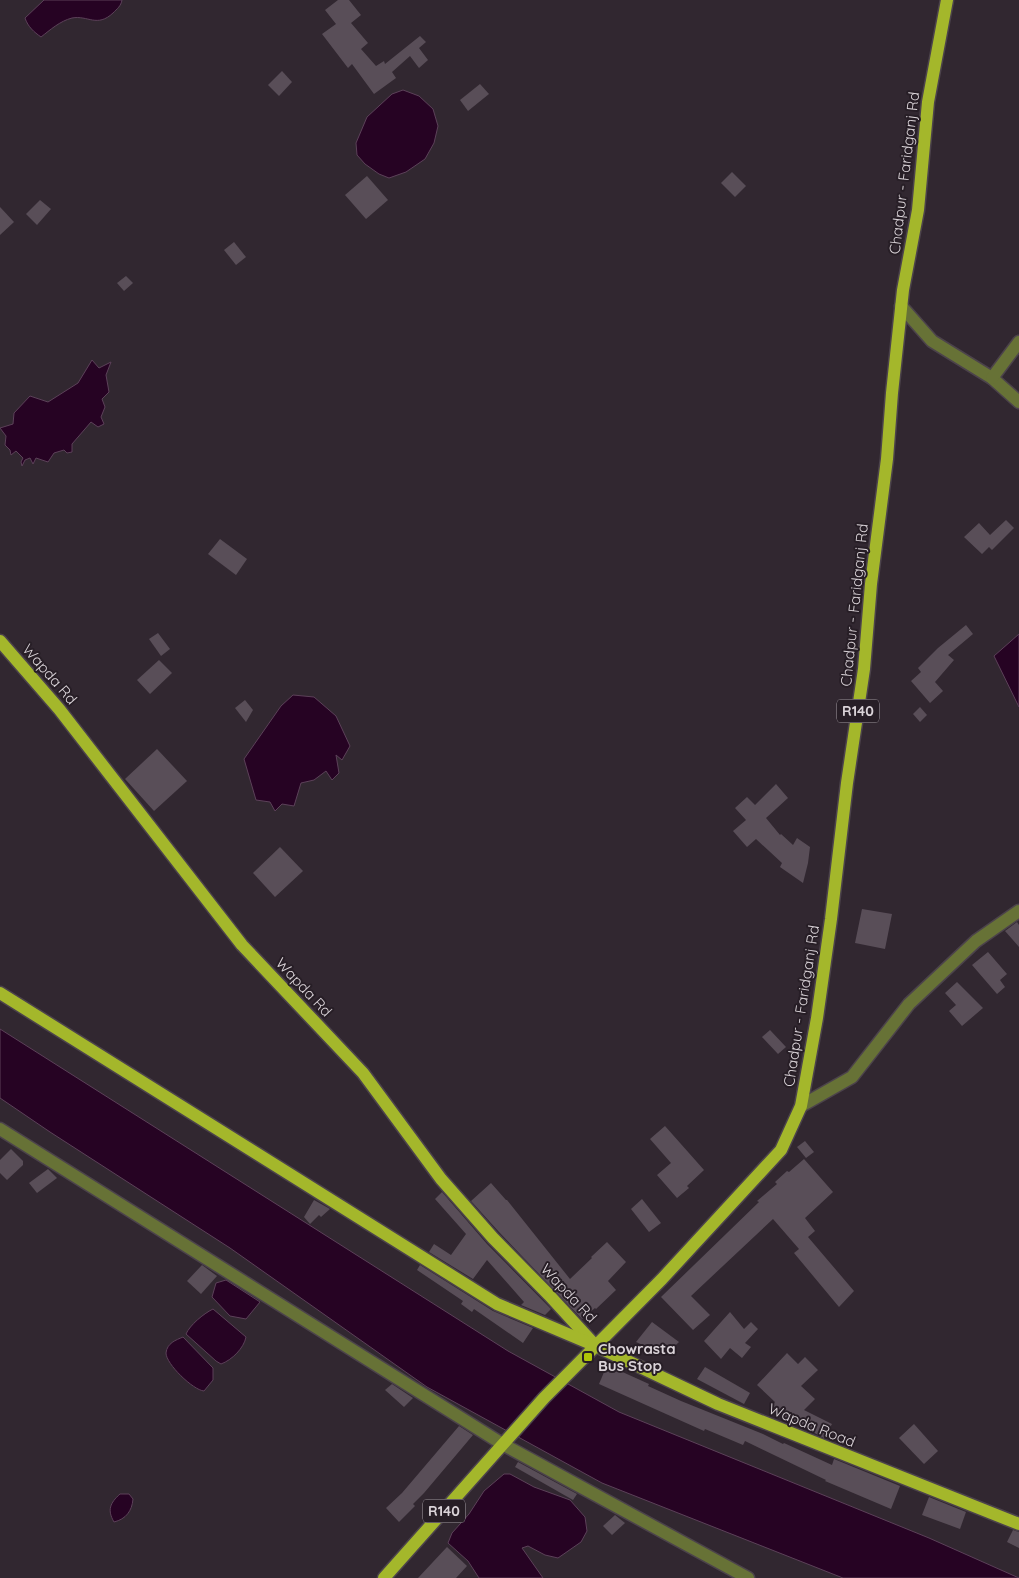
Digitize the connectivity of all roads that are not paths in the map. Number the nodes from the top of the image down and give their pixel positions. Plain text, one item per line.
1 (947, 0) edge
2 (901, 306) junction
3 (1019, 342) edge
4 (992, 378) junction
5 (1019, 402) edge
6 (0, 641) edge
7 (1019, 911) edge
8 (0, 993) edge
9 (801, 1106) junction
10 (0, 1129) edge
11 (596, 1346) junction
12 (504, 1445) junction
13 (1019, 1524) edge
14 (384, 1578) edge
15 (748, 1578) edge

1 - 2 main road, Chadpur - Faridganj Rd / R140
2 - 4 street
2 - 9 main road, Chadpur - Faridganj Rd / R140
3 - 4 street
4 - 5 street
6 - 11 main road, Wapda Rd
7 - 9 street
8 - 11 main road, Wapda Road
9 - 11 main road, Chadpur - Faridganj Rd / R140
10 - 12 street
11 - 12 main road, R140
11 - 13 main road, Wapda Road
12 - 14 main road, R140
12 - 15 street

